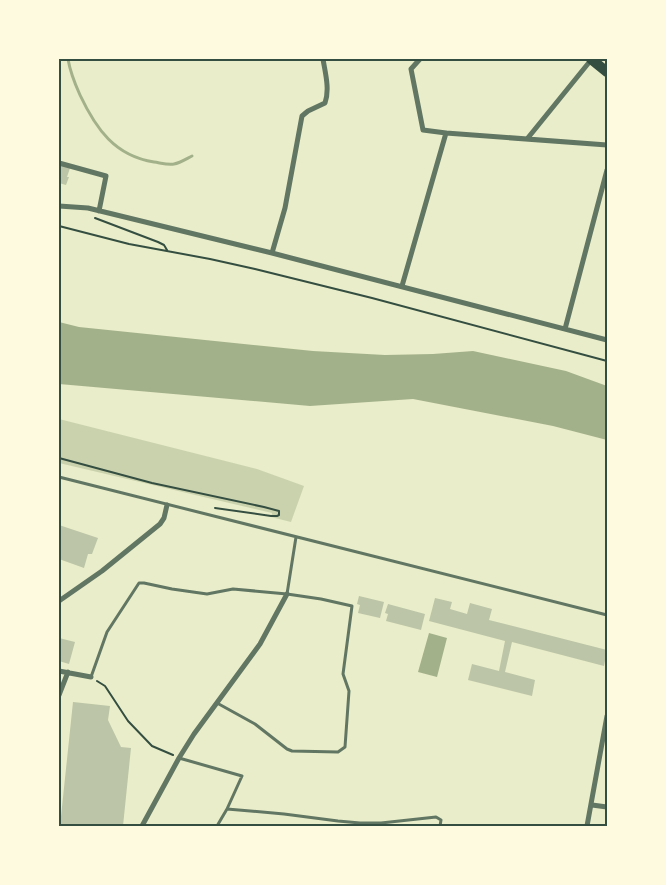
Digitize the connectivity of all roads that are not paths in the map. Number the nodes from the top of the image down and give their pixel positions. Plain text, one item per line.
1 (323, 59) edge
2 (420, 59) edge
3 (592, 59) edge
4 (607, 72) edge
5 (446, 134) junction
6 (527, 139) junction
7 (607, 145) edge
8 (59, 163) edge
9 (607, 170) edge
10 (59, 206) edge
11 (98, 211) junction
12 (272, 253) junction
13 (402, 286) junction
14 (565, 329) junction
15 (607, 340) edge
16 (59, 477) edge
17 (167, 505) junction
18 (296, 537) junction
19 (287, 594) junction
20 (59, 601) edge
21 (607, 615) edge
22 (59, 670) edge
23 (68, 672) junction
24 (91, 677) joint
25 (59, 695) edge
26 (217, 703) junction
27 (607, 716) edge
28 (179, 758) junction
29 (592, 805) junction
30 (607, 807) edge
31 (227, 809) junction
32 (338, 822) junction
33 (142, 826) edge
34 (217, 826) edge
35 (337, 826) edge
36 (440, 826) edge
37 (587, 826) edge

1 - 12 street
2 - 5 street
3 - 4 main road
3 - 6 street
5 - 6 street
5 - 13 street
6 - 7 street
8 - 11 street
9 - 14 street
10 - 11 street
11 - 12 street
12 - 13 street
13 - 14 street
14 - 15 street
16 - 17 lane
17 - 18 lane
17 - 20 street
18 - 19 lane
18 - 21 lane
19 - 24 lane
19 - 26 street
19 - 26 lane
22 - 23 street
23 - 24 street
23 - 25 street
26 - 28 street
27 - 29 street
28 - 31 lane
28 - 33 street
29 - 30 street
29 - 37 street
31 - 32 lane
31 - 34 lane
32 - 35 lane
32 - 36 lane

